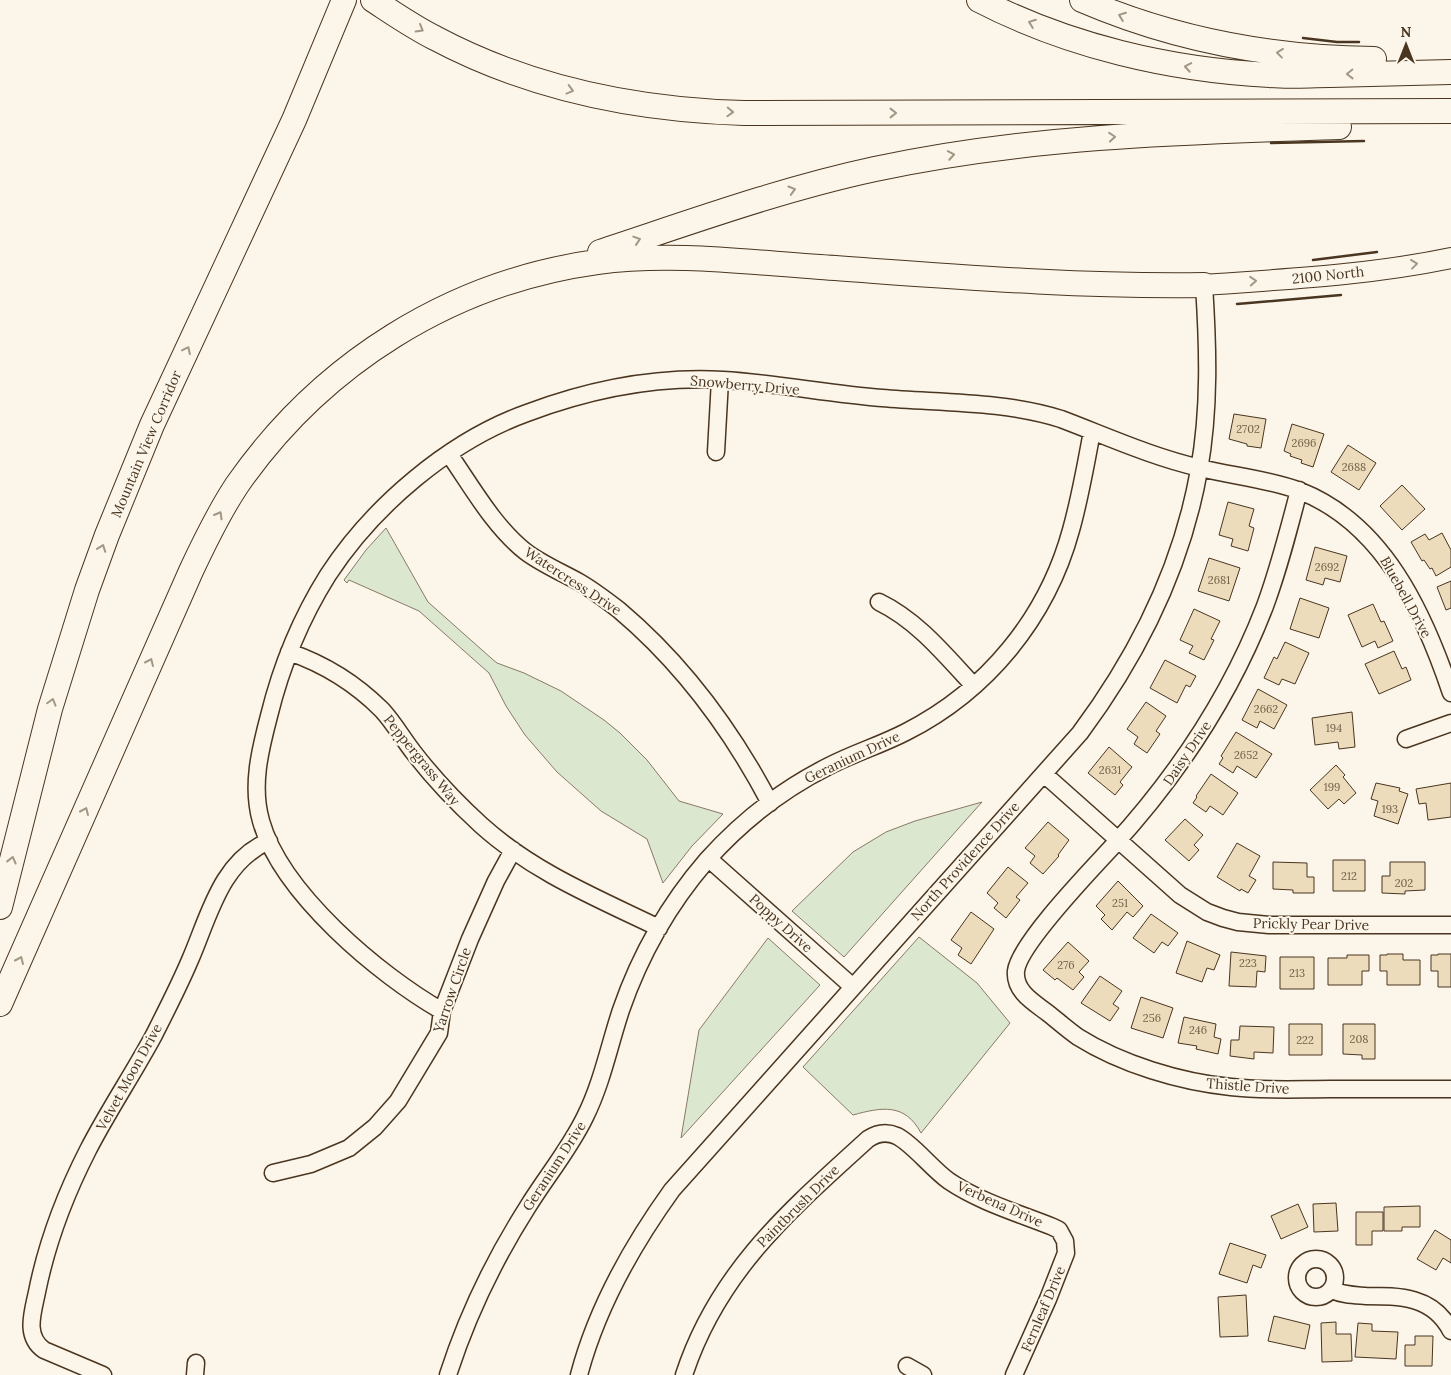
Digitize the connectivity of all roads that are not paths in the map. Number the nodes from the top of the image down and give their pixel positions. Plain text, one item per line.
1 (344, 0) edge
2 (979, 0) edge
3 (1082, 0) edge
4 (376, 2) edge
5 (1451, 60) edge
6 (1451, 72) edge
7 (1451, 112) edge
8 (1451, 124) edge
9 (1451, 258) edge
10 (524, 277) junction
11 (1204, 285) junction
12 (720, 380) junction
13 (1092, 430) junction
14 (716, 452) dead end
15 (449, 454) junction
16 (1200, 468) junction
17 (1299, 490) junction
18 (879, 602) dead end
19 (289, 652) junction
20 (974, 686) junction
21 (1451, 693) edge
22 (1451, 723) edge
23 (1406, 739) dead end
24 (1044, 774) junction
25 (770, 802) junction
26 (1118, 840) junction
27 (269, 841) junction
28 (513, 850) junction
29 (709, 858) junction
30 (0, 907) edge
31 (1451, 925) edge
32 (659, 928) junction
33 (1017, 981) joint
34 (853, 987) junction
35 (0, 1004) edge
36 (442, 1011) junction
37 (1451, 1089) edge
38 (885, 1133) joint
39 (273, 1173) dead end
40 (1065, 1241) joint
41 (1332, 1290) dead end
42 (1451, 1331) edge
43 (907, 1366) dead end
44 (103, 1375) edge
45 (448, 1375) edge
46 (578, 1375) edge
47 (684, 1375) edge
48 (923, 1375) edge
49 (1014, 1375) edge

30 -> 1 highway, Mountain View Corridor
6 -> 2 highway
5 -> 3 highway
4 -> 7 highway
10 -> 8 highway
11 -> 9 main road, 2100 North
10 - 11 highway
35 -> 10 highway
11 - 16 street, North Providence Drive
12 - 13 street, Snowberry Drive
12 - 14 street
12 - 15 street, Snowberry Drive
13 - 16 street, Snowberry Drive
13 - 20 street, Geranium Drive
15 - 19 street, Snowberry Drive
15 - 25 street, Watercress Drive
16 - 17 street, Bluebell Drive
16 - 24 street, North Providence Drive
17 - 21 street, Bluebell Drive
17 - 26 street, Daisy Drive
18 - 20 street
19 - 27 street, Snowberry Drive
19 - 28 street, Peppergrass Way
20 - 25 street, Geranium Drive
22 - 23 street
24 - 26 street, Prickly Pear Drive
24 - 34 street, North Providence Drive
25 - 29 street, Geranium Drive
26 - 31 street, Prickly Pear Drive
26 - 33 street, Daisy Drive
27 - 36 street, Snowberry Drive
27 - 44 street, Velvet Moon Drive
28 - 32 street, Peppergrass Way
28 - 36 street, Yarrow Circle
29 - 32 street, Geranium Drive
29 - 34 street, Poppy Drive
32 - 45 street, Geranium Drive
33 - 37 street, Thistle Drive
34 - 46 street, North Providence Drive
36 - 39 street, Yarrow Circle
38 - 40 street, Verbena Drive
38 - 47 street, Paintbrush Drive
40 - 49 street, Fernleaf Drive
41 - 42 street
43 - 48 street

